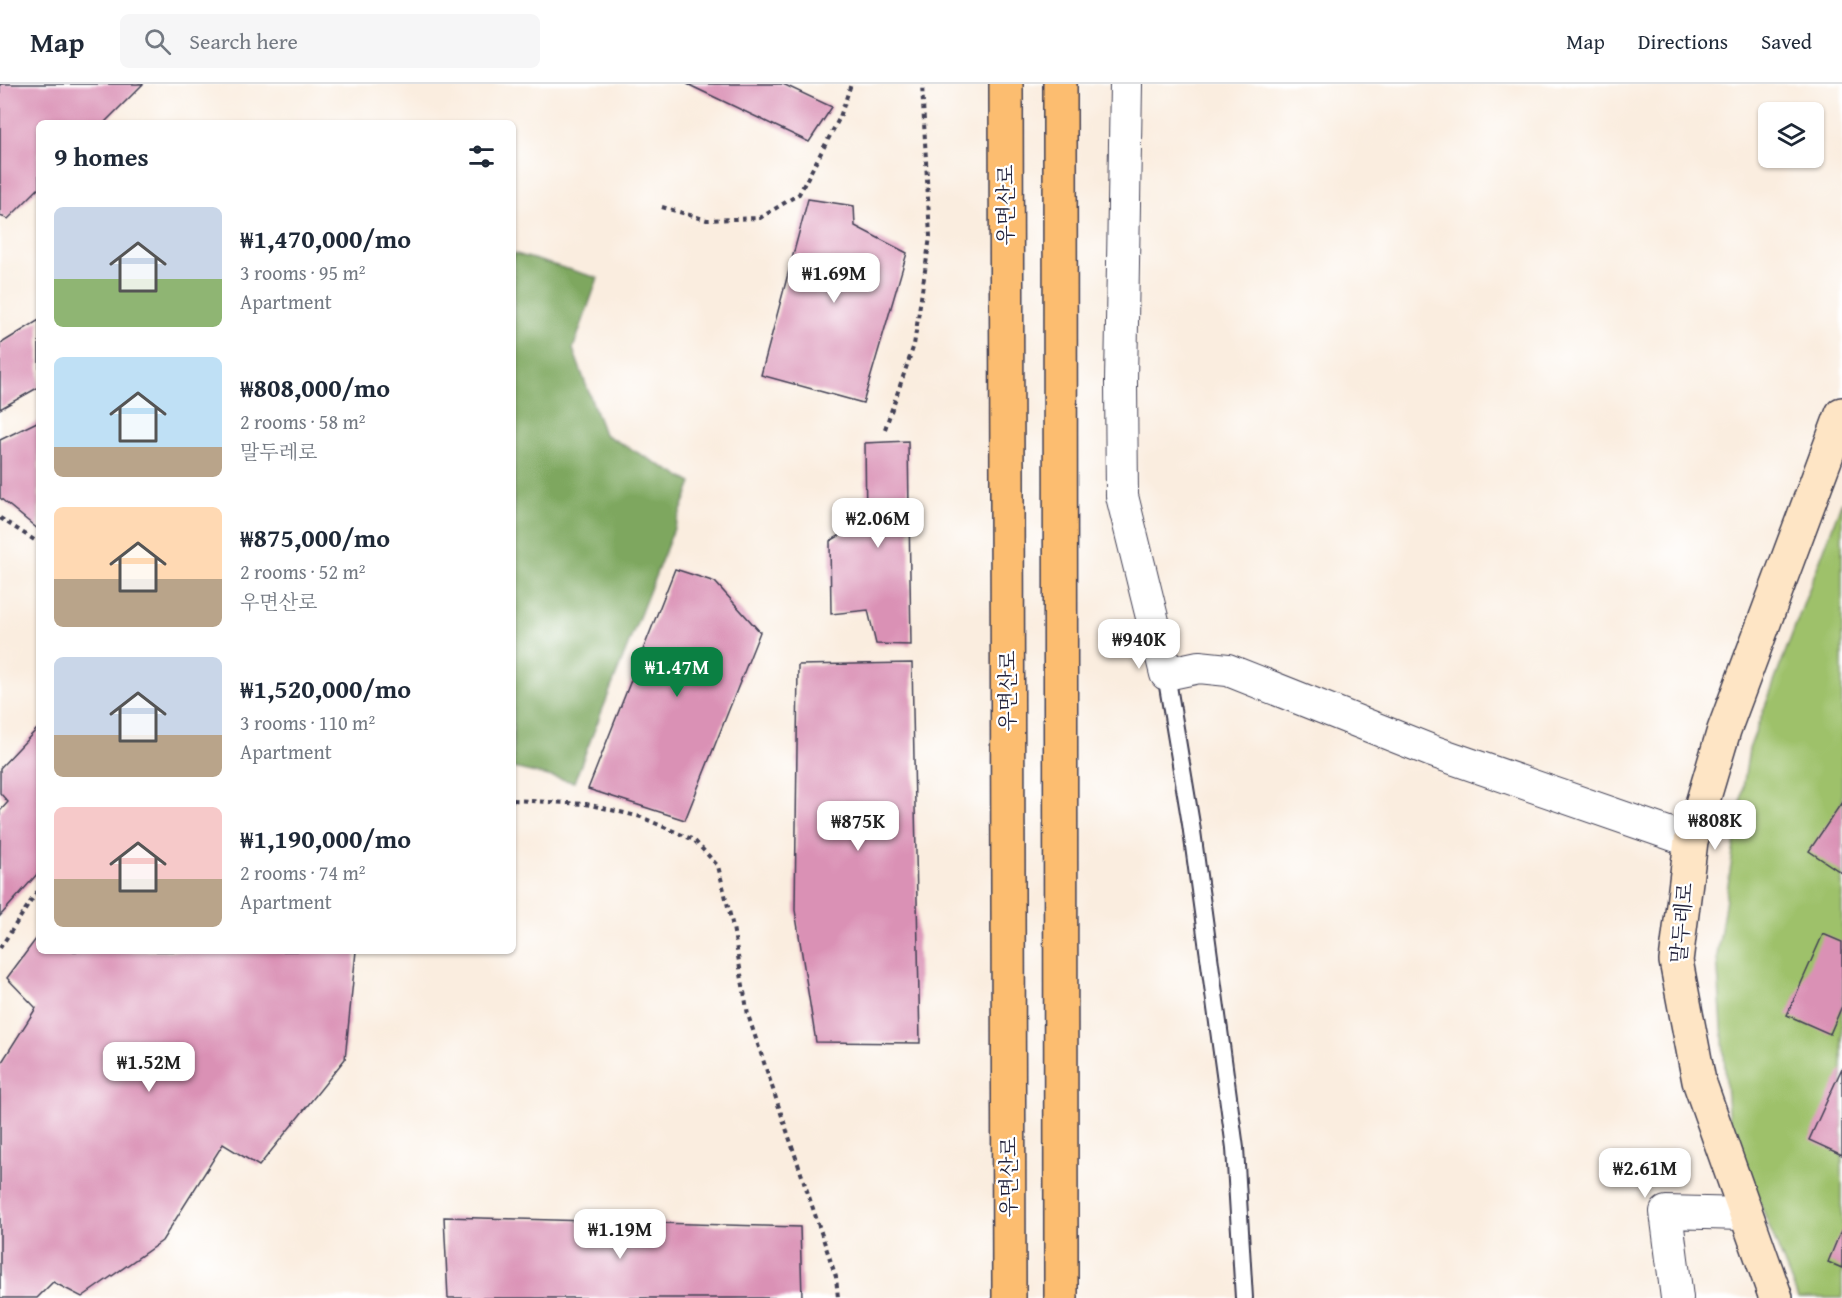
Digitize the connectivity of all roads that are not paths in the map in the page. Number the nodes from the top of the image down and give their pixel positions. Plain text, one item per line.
1 (1006, 84) edge
2 (1060, 84) edge
3 (1126, 84) edge
4 (1842, 414) edge
5 (1166, 674) junction
6 (1691, 842) junction
7 (1744, 1214) junction
8 (1009, 1298) edge
9 (1060, 1298) edge
10 (1244, 1298) edge
11 (1677, 1298) edge
12 (1776, 1298) edge

1 - 8 highway, 우면산로
2 - 9 highway
3 - 5 street
4 - 6 street, 말두레로
5 - 6 street
5 - 10 lane
6 - 7 street, 말두레로
7 - 11 street
7 - 12 street, 말두레로

